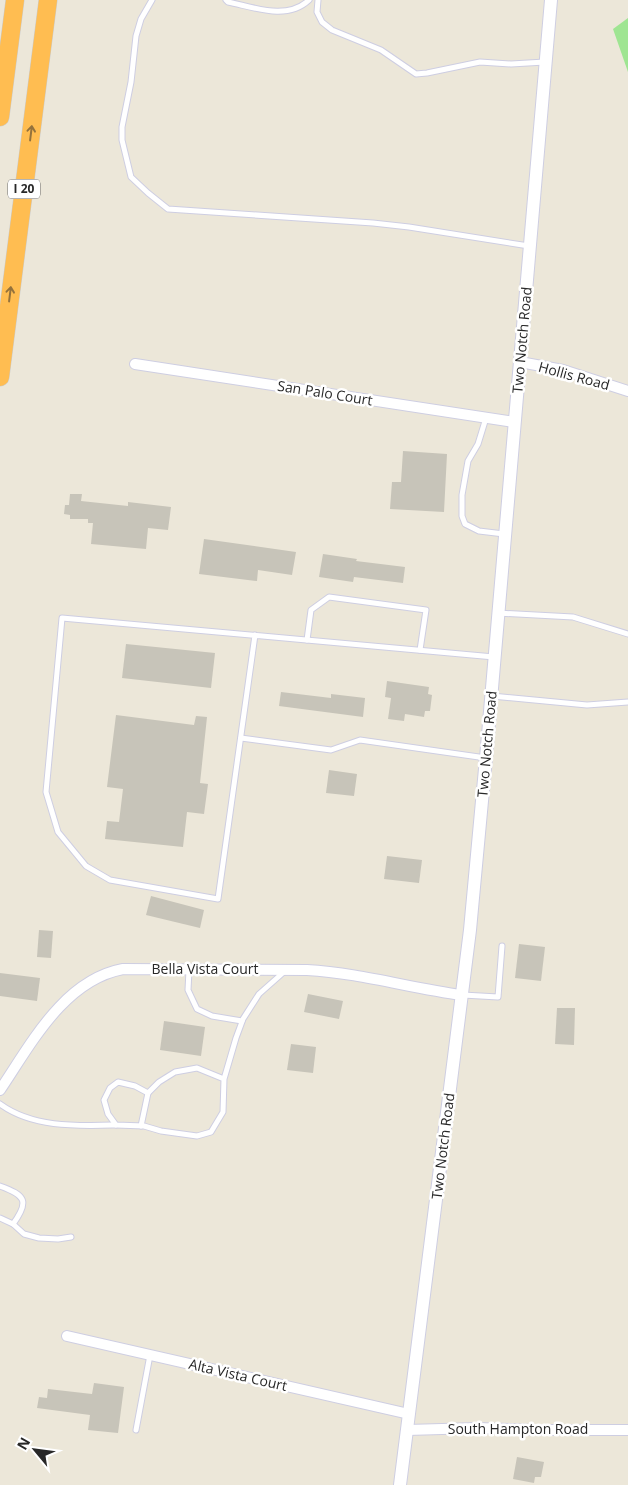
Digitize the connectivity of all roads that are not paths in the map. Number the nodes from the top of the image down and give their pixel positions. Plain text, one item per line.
1 (15, 0) edge
2 (48, 0) edge
3 (152, 0) edge
4 (226, 0) edge
5 (309, 0) edge
6 (318, 0) edge
7 (551, 0) edge
8 (546, 62) junction
9 (0, 117) edge
10 (530, 246) junction
11 (520, 362) junction
12 (135, 364) dead end
13 (0, 377) edge
14 (628, 391) edge
15 (486, 418) junction
16 (514, 422) junction
17 (505, 534) junction
18 (498, 612) junction
19 (628, 634) edge
20 (254, 635) junction
21 (307, 640) junction
22 (420, 650) junction
23 (495, 657) junction
24 (491, 696) junction
25 (628, 702) edge
26 (241, 738) junction
27 (486, 758) junction
28 (502, 946) dead end
29 (189, 970) junction
30 (288, 970) junction
31 (462, 995) junction
32 (242, 1021) junction
33 (224, 1079) junction
34 (0, 1090) edge
35 (148, 1093) junction
36 (0, 1104) edge
37 (116, 1125) junction
38 (142, 1126) junction
39 (0, 1186) edge
40 (0, 1218) edge
41 (13, 1224) junction
42 (71, 1237) dead end
43 (67, 1336) dead end
44 (150, 1355) junction
45 (409, 1414) junction
46 (136, 1430) dead end
47 (407, 1430) junction
48 (628, 1430) edge
49 (400, 1485) edge

1 - 9 highway
13 -> 2 highway, I 20
3 - 10 lane
4 - 5 lane
6 - 8 lane
7 - 8 street, Two Notch Road
8 - 10 street, Two Notch Road
10 - 11 street, Two Notch Road
11 - 14 street, Hollis Road
11 - 16 street, Two Notch Road
12 - 15 street, San Palo Court
15 - 16 street, San Palo Court
15 - 17 lane
16 - 17 street, Two Notch Road
17 - 18 street, Two Notch Road
18 - 19 lane
18 - 23 street, Two Notch Road
20 - 21 lane
20 - 26 lane
20 - 26 lane
21 - 22 lane
21 - 22 lane
22 - 23 lane
23 - 24 street, Two Notch Road
24 - 25 lane
24 - 27 street, Two Notch Road
26 - 27 lane
27 - 31 street, Two Notch Road
28 - 31 lane
29 - 30 street, Bella Vista Court
29 - 32 lane
29 - 34 street, Bella Vista Court
30 - 31 street, Bella Vista Court
30 - 32 lane
31 - 45 street, Two Notch Road
32 - 33 lane
33 - 35 lane
33 - 38 lane
35 - 37 lane
35 - 38 lane
36 - 37 lane
37 - 38 lane
39 - 41 lane
40 - 41 lane
41 - 42 lane
43 - 44 street, Alta Vista Court
44 - 45 street, Alta Vista Court
44 - 46 lane
45 - 47 street, Two Notch Road
47 - 48 street, South Hampton Road
47 - 49 street, Two Notch Road

